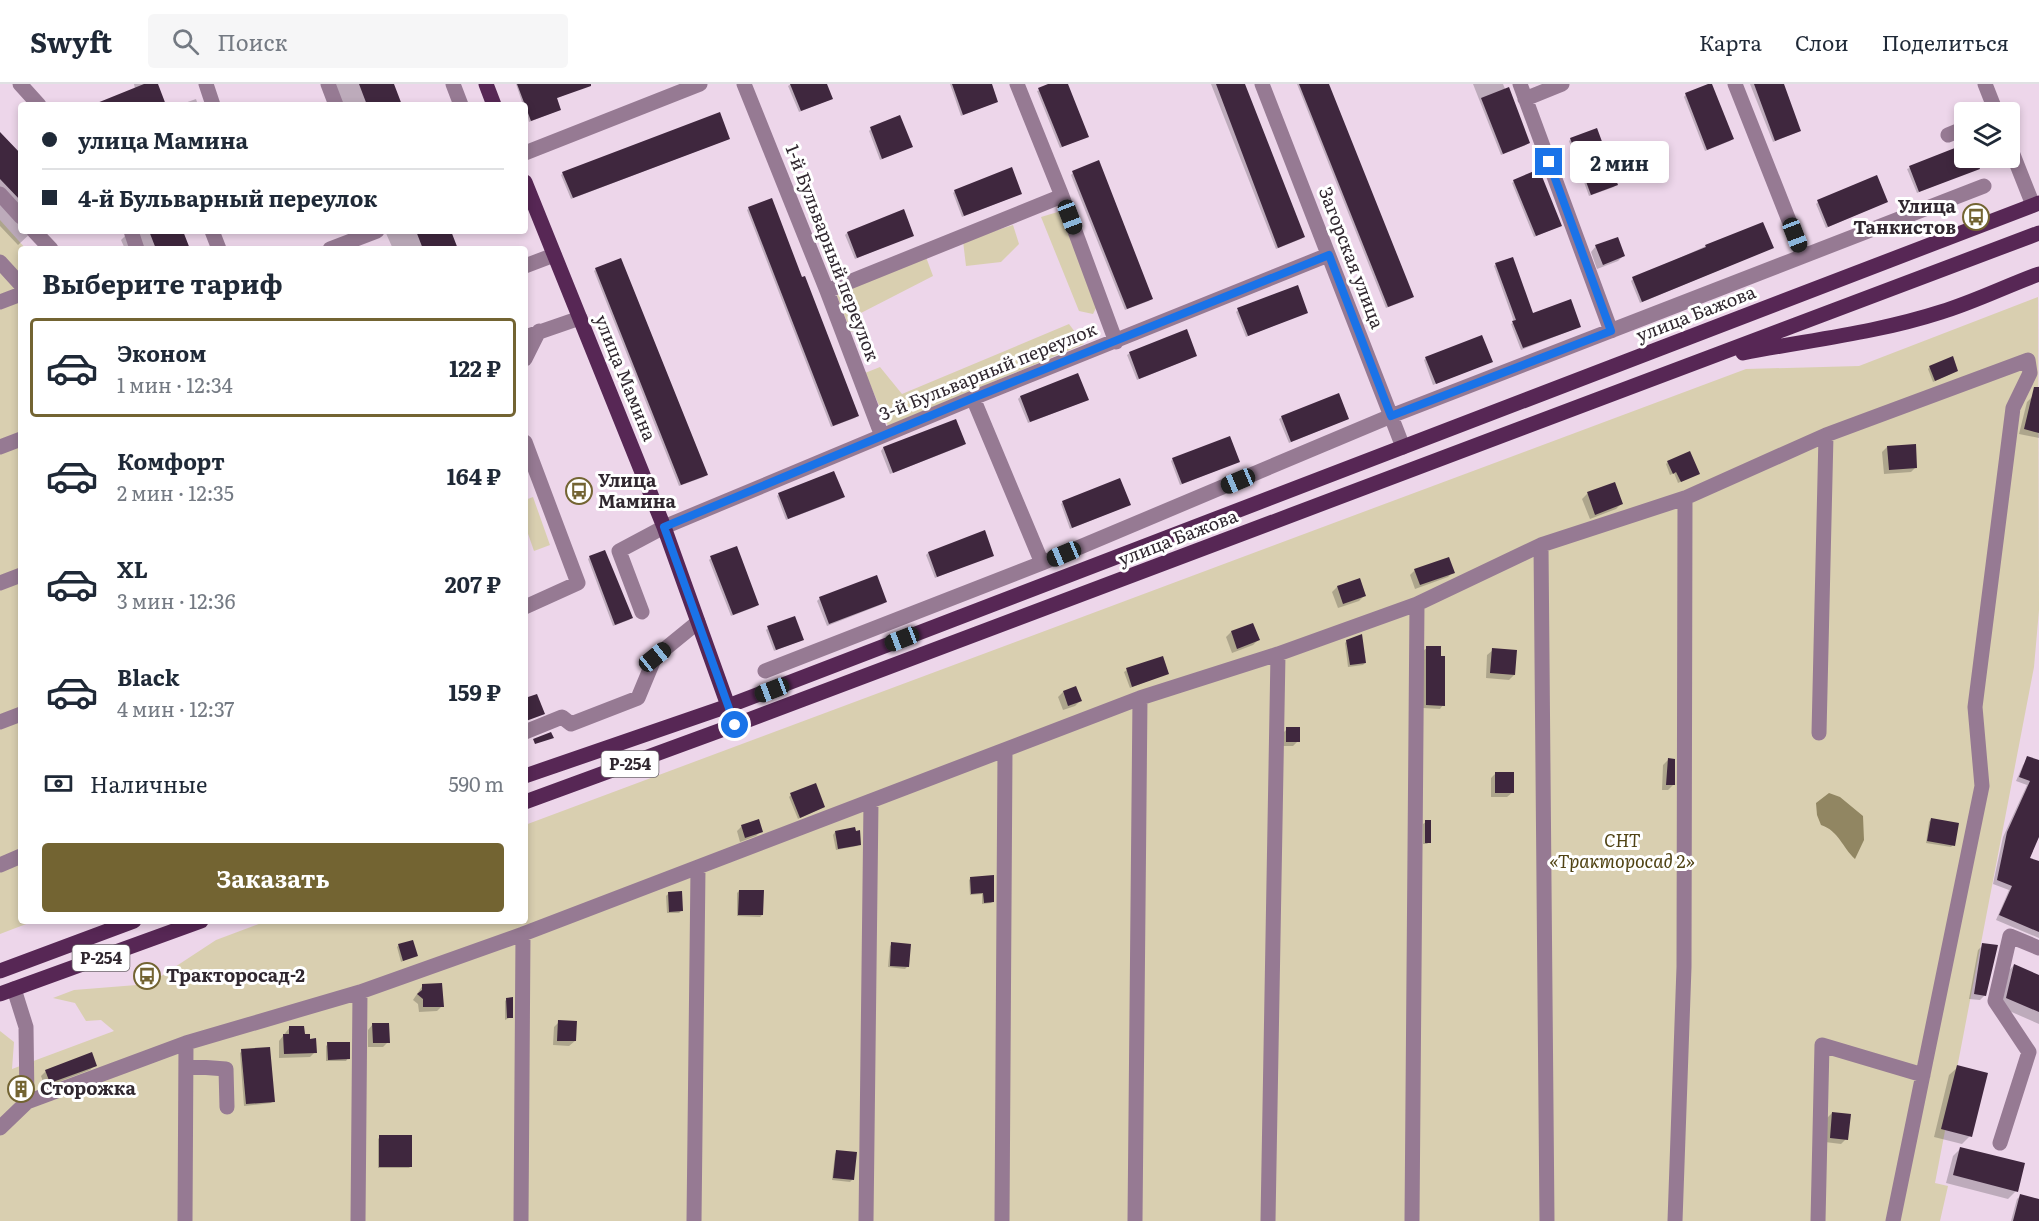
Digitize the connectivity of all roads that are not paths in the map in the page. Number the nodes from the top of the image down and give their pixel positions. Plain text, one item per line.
1 (20, 84) edge
2 (206, 84) edge
3 (328, 84) edge
4 (453, 84) edge
5 (486, 84) edge
6 (700, 84) edge
7 (744, 84) edge
8 (1017, 84) edge
9 (1262, 84) edge
10 (1520, 84) edge
11 (1562, 84) edge
12 (1735, 84) edge
13 (1985, 84) edge
14 (1525, 99) junction
15 (36, 102) edge
16 (212, 102) edge
17 (335, 102) edge
18 (460, 102) edge
19 (494, 102) edge
20 (1992, 102) edge
21 (1954, 133) edge
22 (1948, 135) dead end
23 (528, 152) edge
24 (2020, 168) edge
25 (1984, 186) dead end
26 (528, 190) edge
27 (0, 194) edge
28 (1062, 196) junction
29 (2037, 206) edge
30 (18, 214) edge
31 (2039, 233) edge
32 (37, 234) edge
33 (369, 234) edge
34 (48, 246) edge
35 (338, 246) edge
36 (554, 255) junction
37 (1329, 255) junction
38 (1803, 256) junction
39 (0, 262) edge
40 (528, 265) edge
41 (2039, 274) edge
42 (18, 282) edge
43 (827, 291) junction
44 (18, 295) edge
45 (0, 302) edge
46 (580, 318) junction
47 (1611, 331) junction
48 (532, 334) edge
49 (1116, 342) junction
50 (2033, 357) edge
51 (1702, 361) junction
52 (973, 398) junction
53 (1391, 416) junction
54 (1826, 435) junction
55 (882, 436) junction
56 (18, 440) edge
57 (0, 447) edge
58 (1403, 447) junction
59 (528, 450) edge
60 (1685, 498) junction
61 (664, 527) junction
62 (1541, 545) junction
63 (1042, 563) junction
64 (18, 576) edge
65 (0, 583) edge
66 (1417, 604) junction
67 (528, 606) edge
68 (642, 612) dead end
69 (698, 622) junction
70 (1278, 654) junction
71 (765, 671) dead end
72 (1140, 698) junction
73 (728, 706) junction
74 (18, 715) edge
75 (0, 722) edge
76 (735, 725) junction
77 (528, 731) edge
78 (1819, 732) dead end
79 (1005, 751) junction
80 (528, 775) edge
81 (528, 801) edge
82 (871, 802) junction
83 (18, 857) edge
84 (0, 864) edge
85 (698, 868) junction
86 (126, 924) edge
87 (193, 924) edge
88 (523, 934) junction
89 (2039, 948) edge
90 (0, 971) edge
91 (7, 992) edge
92 (360, 992) junction
93 (186, 1043) junction
94 (186, 1066) junction
95 (1923, 1075) junction
96 (27, 1102) junction
97 (227, 1107) dead end
98 (0, 1128) edge
99 (2000, 1143) dead end
100 (185, 1221) edge
101 (358, 1221) edge
102 (521, 1221) edge
103 (694, 1221) edge
104 (866, 1221) edge
105 (1002, 1221) edge
106 (1135, 1221) edge
107 (1268, 1221) edge
108 (1412, 1221) edge
109 (1547, 1221) edge
110 (1675, 1221) edge
111 (1818, 1221) edge
112 (1893, 1221) edge

1 - 15 street
2 - 16 street
3 - 17 street
4 - 18 street
5 - 19 main road
6 - 23 street
7 - 43 street, 1-й Бульварный переулок
8 - 28 street
9 - 37 street, Загорская улица
10 - 14 street
11 - 14 street
12 - 38 street
13 - 20 street
14 - 47 street
21 - 22 street
24 - 29 street
25 - 38 street
26 - 36 main road, улица Мамина
27 - 30 street
28 - 43 street
28 - 49 street
29 - 58 main road, улица Бажова
31 - 51 main road, улица Бажова
32 - 34 street
33 - 35 street
36 - 40 street
36 - 46 main road, улица Мамина
37 - 49 street, 3-й Бульварный переулок
37 - 53 street, Загорская улица
38 - 47 street
39 - 42 street
41 - 51 main road
43 - 55 street, 1-й Бульварный переулок
44 - 45 street
46 - 48 street
46 - 61 main road, улица Мамина
47 - 53 street
49 - 52 street, 3-й Бульварный переулок
50 - 54 street
50 - 95 street
51 - 76 main road, улица Бажова
52 - 55 street, 3-й Бульварный переулок
52 - 63 street
53 - 58 street, Загорская улица
53 - 63 street
54 - 60 street
54 - 78 street
55 - 61 street, 3-й Бульварный переулок
56 - 57 street
58 - 73 main road, улица Бажова
59 - 67 street
60 - 62 street
60 - 110 street
61 - 68 street, 3-й Бульварный переулок
61 - 69 main road, улица Мамина
62 - 66 street
62 - 109 street
63 - 71 street
64 - 65 street
66 - 70 street
66 - 108 street
69 - 73 main road, улица Мамина
69 - 77 street
70 - 72 street
70 - 107 street
72 - 79 street
72 - 106 street
73 - 76 main road, улица Мамина
73 - 80 main road, Р-254
74 - 75 street
76 - 81 main road, Р-254
79 - 82 street
79 - 105 street
82 - 85 street
82 - 104 street
83 - 84 street
85 - 88 street
85 - 103 street
86 - 90 main road, Р-254
87 - 91 main road, Р-254
88 - 92 street
88 - 102 street
89 - 99 street
91 - 96 street
92 - 93 street
92 - 101 street
93 - 94 street
93 - 96 street
94 - 97 street
94 - 100 street
95 - 111 street
95 - 112 street
96 - 98 street

